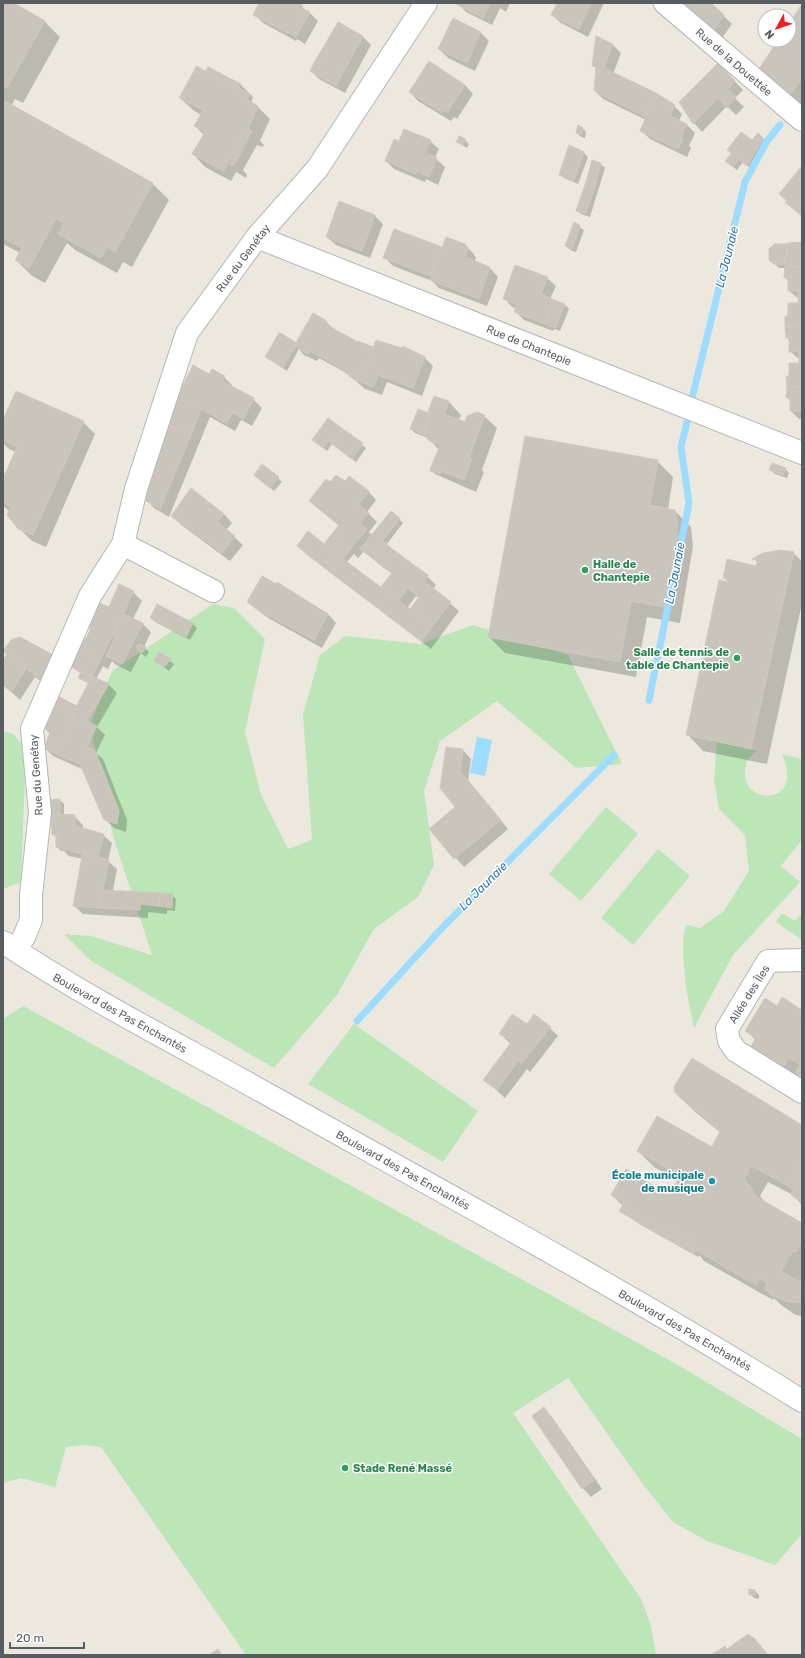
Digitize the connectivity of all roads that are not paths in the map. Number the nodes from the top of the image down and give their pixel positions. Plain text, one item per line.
1 (426, 3) edge
2 (665, 3) edge
3 (802, 120) edge
4 (257, 237) junction
5 (802, 453) edge
6 (123, 544) junction
7 (213, 591) dead end
8 (9, 946) edge
9 (802, 960) edge
10 (802, 1092) edge
11 (802, 1401) edge

1 - 4 street, Rue du Genétay
2 - 3 street, Rue de la Douettée
4 - 5 street, Rue de Chantepie
4 - 6 street, Rue du Genétay
6 - 7 street
6 - 8 street, Rue du Genétay
8 - 11 street, Boulevard des Pas Enchantés
9 - 10 street, Allée des Îles

